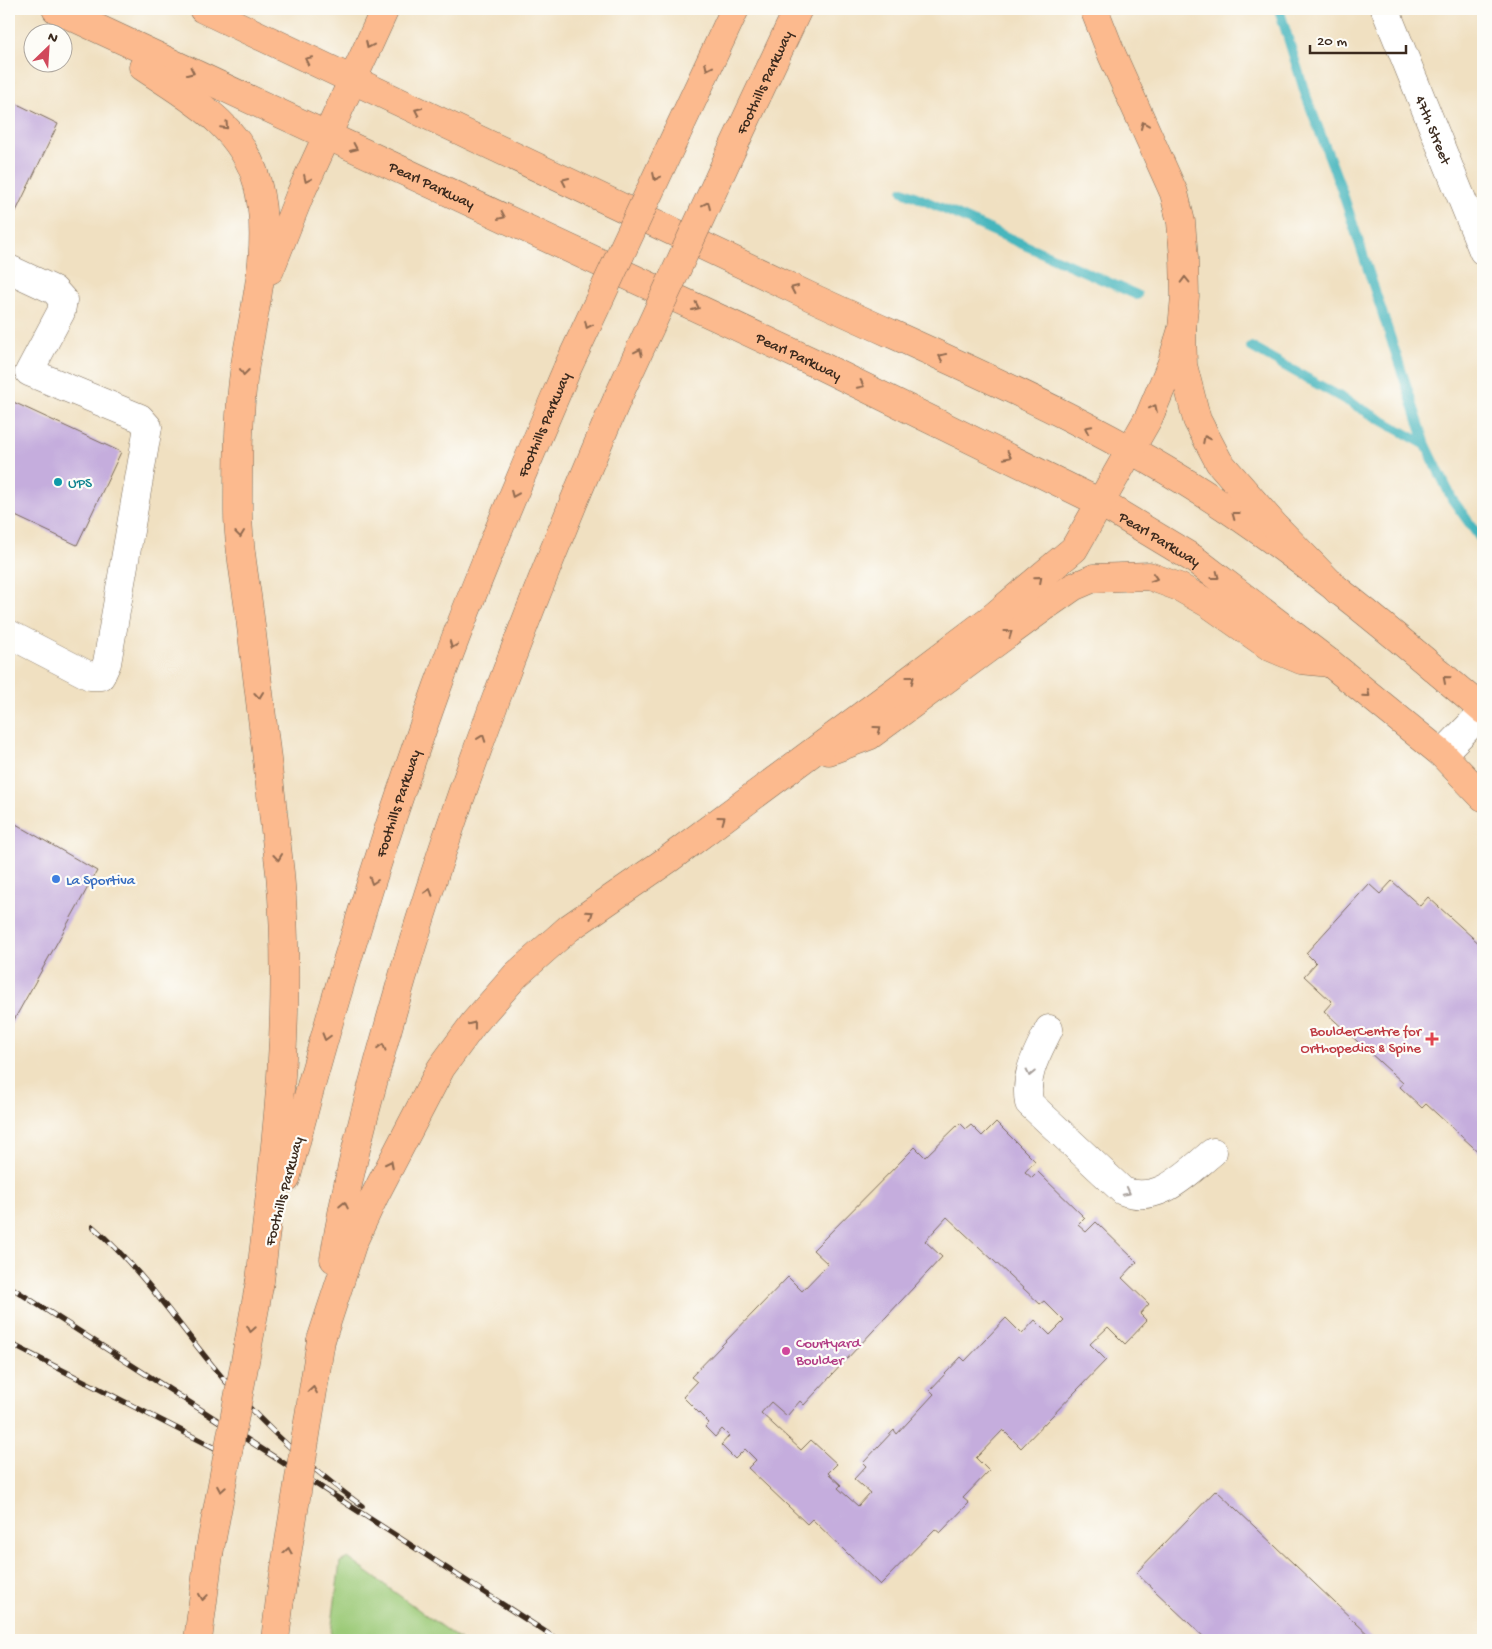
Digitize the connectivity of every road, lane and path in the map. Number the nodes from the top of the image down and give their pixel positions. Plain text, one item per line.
1 (55, 9) edge
2 (203, 9) edge
3 (385, 9) edge
4 (735, 9) edge
5 (798, 9) edge
6 (1094, 9) edge
7 (1385, 9) edge
8 (352, 80) junction
9 (328, 135) junction
10 (1483, 251) edge
11 (9, 269) edge
12 (253, 324) junction
13 (1182, 329) junction
14 (19, 367) edge
15 (1131, 451) junction
16 (1101, 503) junction
17 (1338, 592) junction
18 (9, 634) edge
19 (1330, 663) junction
20 (1483, 711) edge
21 (1442, 754) junction
22 (801, 761) junction
23 (1483, 797) edge
24 (1049, 1029) dead end
25 (1213, 1152) dead end
26 (260, 1281) junction
27 (321, 1340) junction
28 (198, 1640) edge
29 (275, 1640) edge

1 -> 9 main road, Pearl Parkway
1 -> 12 main road
8 -> 2 main road
3 -> 8 main road
4 -> 26 main road, Foothills Parkway, bridge
27 -> 5 main road, Foothills Parkway, bridge
13 -> 6 main road
7 - 10 street, 47th Street
8 - 9 main road
15 -> 8 main road
9 -> 12 main road
9 -> 16 main road, Pearl Parkway
11 - 14 street
12 -> 26 main road
15 -> 13 main road
17 -> 13 main road
14 - 18 street
15 - 16 main road
17 -> 15 main road
16 -> 19 main road, Pearl Parkway
22 -> 16 main road
20 -> 17 main road
19 -> 21 main road, Pearl Parkway
22 -> 19 main road
20 - 21 street
21 - 23 main road, Pearl Parkway
27 -> 22 main road
24 -> 25 street
26 -> 28 main road, Foothills Parkway, bridge
29 -> 27 main road, Foothills Parkway, bridge

